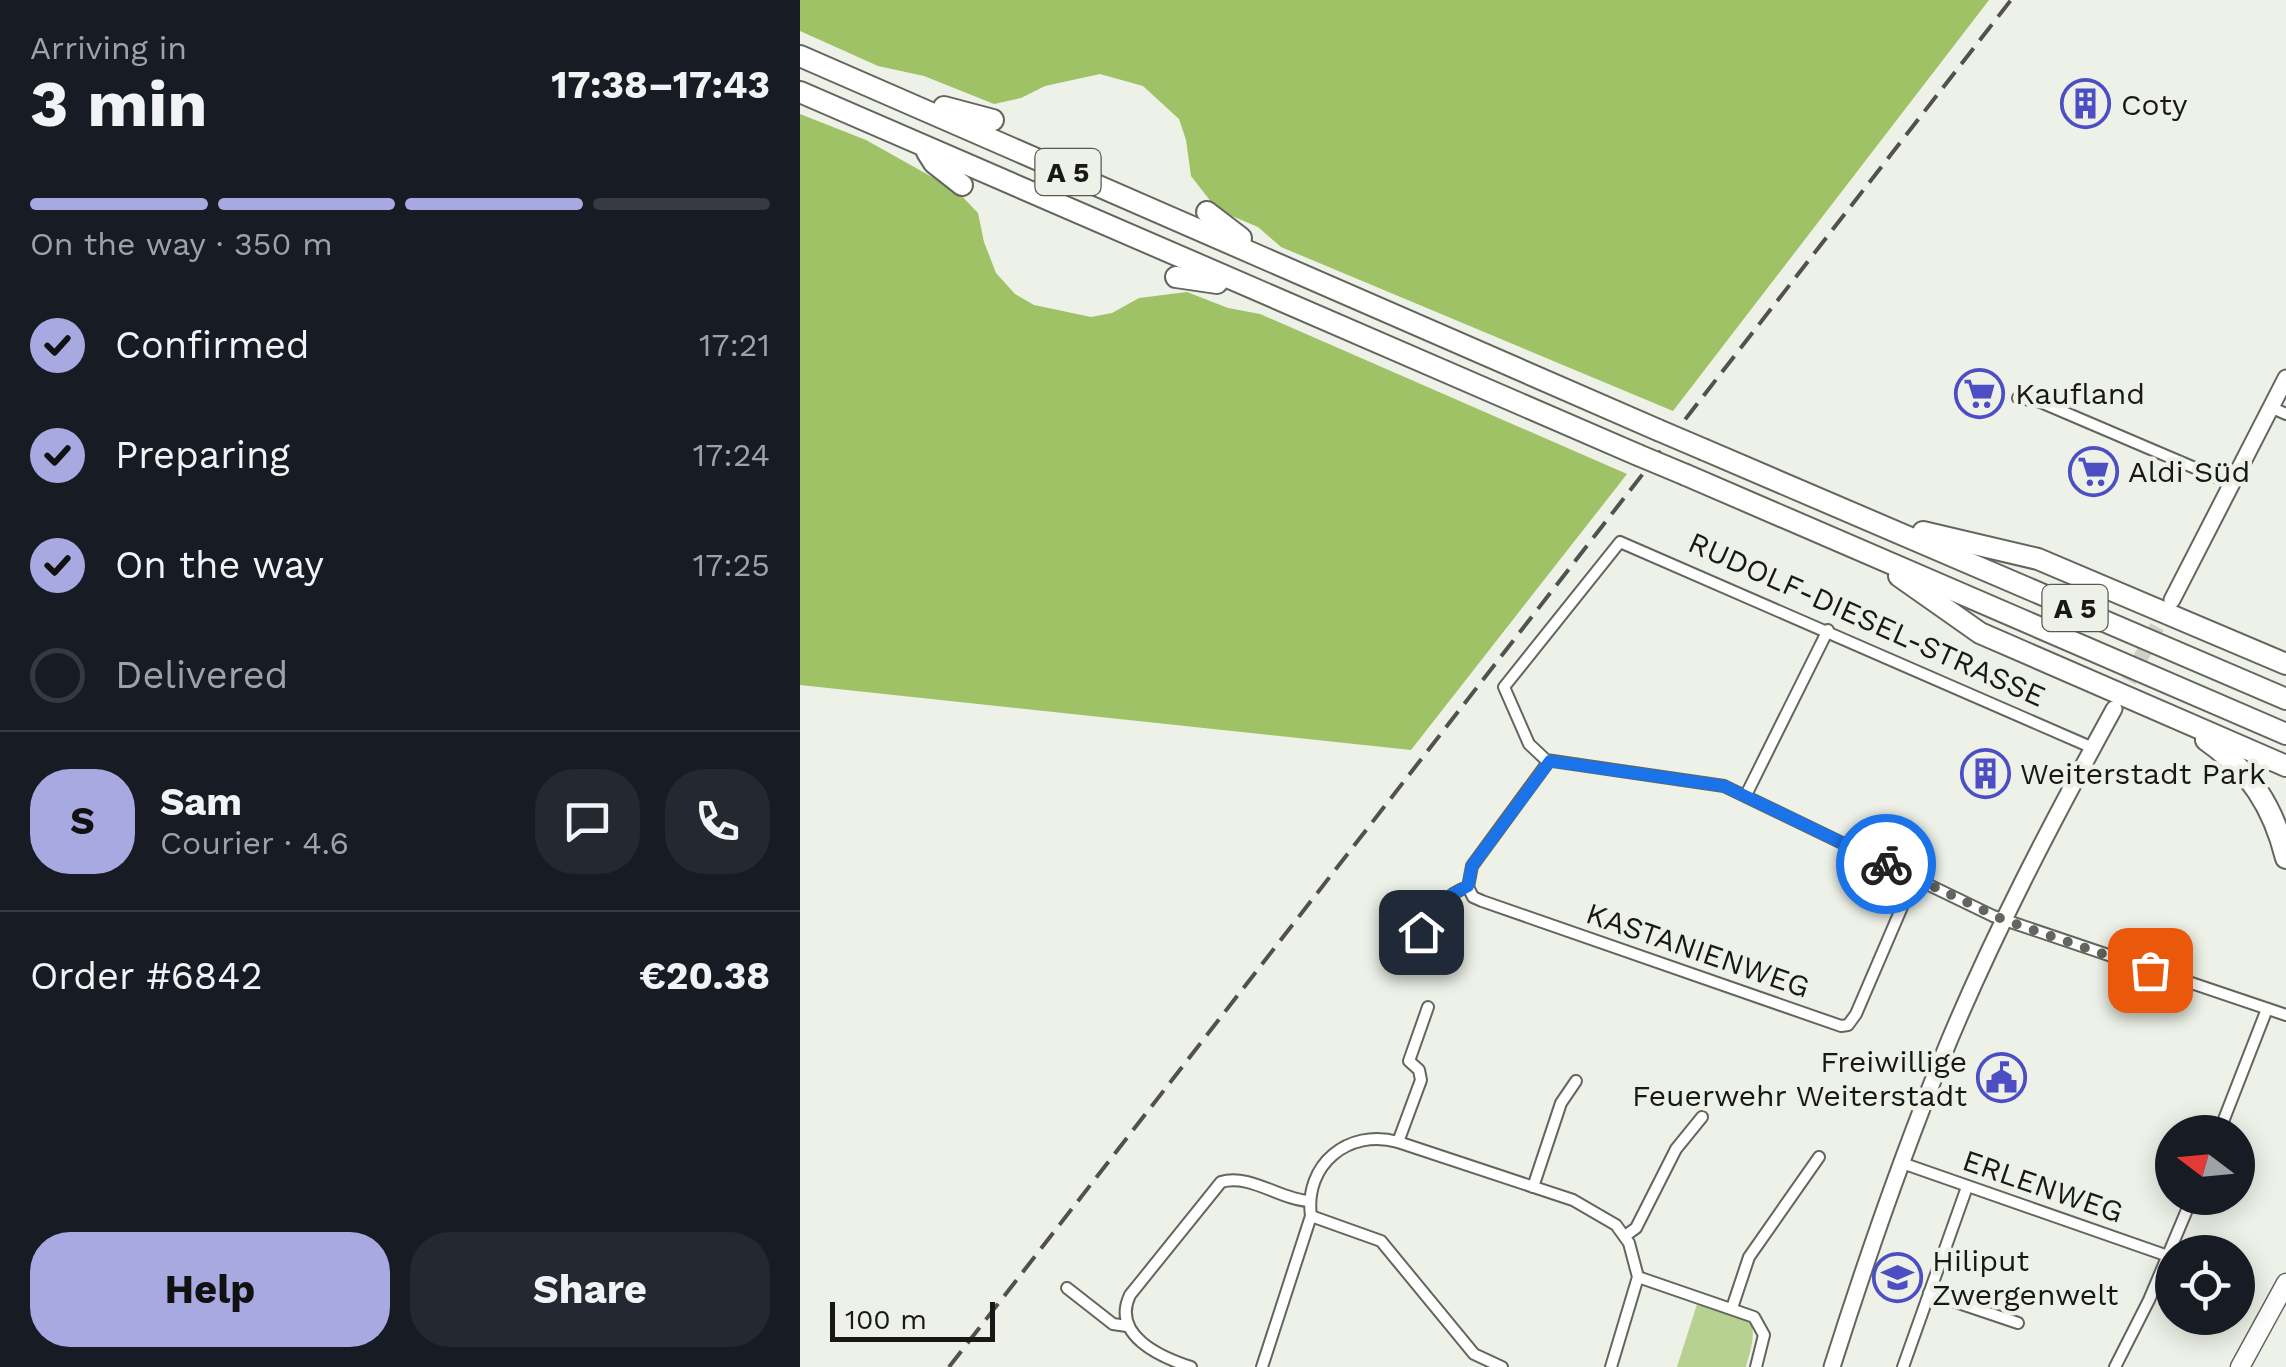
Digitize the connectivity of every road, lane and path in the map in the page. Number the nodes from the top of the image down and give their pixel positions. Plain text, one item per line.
1 (800, 56) edge
2 (865, 84) junction
3 (800, 92) edge
4 (994, 120) dead end
5 (922, 146) junction
6 (962, 186) dead end
7 (1207, 212) dead end
8 (1271, 260) junction
9 (1176, 277) dead end
10 (1277, 300) junction
11 (2286, 378) edge
12 (2018, 398) dead end
13 (2270, 407) junction
14 (2286, 414) edge
15 (2230, 483) junction
16 (1864, 517) junction
17 (1869, 554) junction
18 (2172, 600) tunnel mouth
19 (1828, 630) junction
20 (2286, 661) edge
21 (2286, 698) edge
22 (2114, 709) tunnel mouth
23 (2152, 709) junction
24 (2286, 734) edge
25 (2092, 748) junction
26 (1550, 761) junction
27 (2286, 766) edge
28 (1746, 794) junction
29 (2286, 858) edge
30 (1914, 879) junction
31 (1468, 886) junction
32 (2004, 920) junction
33 (1409, 949) dead end
34 (1428, 1006) dead end
35 (2267, 1009) junction
36 (2286, 1015) edge
37 (1576, 1081) dead end
38 (2226, 1115) edge
39 (1702, 1117) dead end
40 (1398, 1142) junction
41 (1819, 1157) dead end
42 (1902, 1163) junction
43 (1533, 1187) junction
44 (1967, 1187) junction
45 (1309, 1201) junction
46 (1312, 1216) junction
47 (1626, 1236) junction
48 (2155, 1252) edge
49 (1638, 1277) junction
50 (2155, 1283) edge
51 (2286, 1283) edge
52 (1066, 1288) dead end
53 (1929, 1293) junction
54 (2286, 1305) edge
55 (1732, 1308) junction
56 (2018, 1323) dead end
57 (1126, 1326) junction
58 (1160, 1361) edge
59 (1192, 1367) edge
60 (1262, 1367) edge
61 (1502, 1367) edge
62 (1611, 1367) edge
63 (1756, 1367) edge
64 (1832, 1367) edge
65 (1904, 1367) edge
66 (2115, 1367) edge
67 (2240, 1367) edge
68 (2253, 1367) edge

1 - 2 highway, A 5
2 - 4 highway
2 - 8 highway, A 5
3 - 5 highway, A 5
5 - 6 highway
5 - 10 highway, A 5
7 - 8 highway
8 - 16 highway, A 5, bridge
9 - 10 highway
10 - 17 highway, A 5, bridge
11 - 13 street
12 - 15 street
13 - 14 street
13 - 15 street
15 - 18 street
16 - 20 highway, A 5
16 - 21 highway, A 5
17 - 23 highway
17 - 24 highway, A 5
19 - 25 street, RUDOLF-DIESEL-STRASSE
19 - 26 street, RUDOLF-DIESEL-STRASSE
19 - 28 street
22 - 25 street
23 - 27 highway
23 - 29 highway
25 - 32 street
26 - 28 street
26 - 31 street
28 - 30 street
30 - 31 street, KASTANIENWEG
30 - 32 street
31 - 33 street
32 - 35 street
32 - 42 street
34 - 40 street
35 - 36 street
35 - 38 street
37 - 43 street
39 - 47 street
40 - 43 street
40 - 45 street
41 - 55 street
42 - 44 street, ERLENWEG
42 - 64 street
43 - 47 street
44 - 48 street, ERLENWEG
44 - 53 street
45 - 46 street
45 - 57 street
46 - 60 street
46 - 61 street
47 - 49 street
49 - 55 street
49 - 62 street
50 - 66 street
51 - 67 main road
52 - 57 street
53 - 56 street
53 - 65 street
54 - 68 main road
55 - 63 street
57 - 58 street
58 - 59 street

